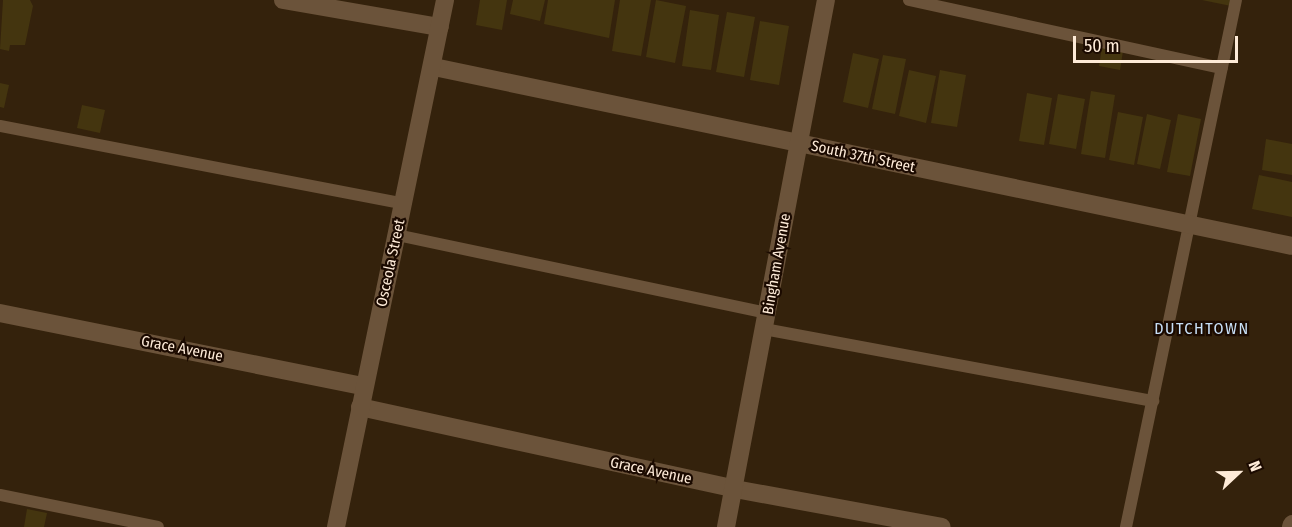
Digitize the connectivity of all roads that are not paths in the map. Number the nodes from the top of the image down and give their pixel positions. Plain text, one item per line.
1 (283, 0) edge
2 (445, 0) edge
3 (826, 0) edge
4 (909, 0) edge
5 (1236, 0) edge
6 (440, 27) junction
7 (434, 67) junction
8 (1222, 68) junction
9 (0, 126) edge
10 (799, 143) junction
11 (404, 204) junction
12 (1190, 225) junction
13 (397, 235) junction
14 (1292, 246) edge
15 (0, 313) edge
16 (766, 321) junction
17 (363, 386) junction
18 (1153, 401) junction
19 (360, 407) junction
20 (735, 489) junction
21 (0, 495) edge
22 (158, 527) edge
23 (336, 527) edge
24 (726, 527) edge
25 (942, 527) edge
26 (1126, 527) edge

1 - 6 street
2 - 6 street, Osceola Street
3 - 10 street, Bingham Avenue
4 - 8 lane
5 - 8 lane
6 - 7 street, Osceola Street
7 - 10 street, South 37th Street
7 - 11 street, Osceola Street
8 - 12 lane
9 - 11 lane
10 - 12 street, South 37th Street
10 - 16 street, Bingham Avenue
11 - 13 street, Osceola Street
12 - 14 street, South 37th Street
12 - 18 lane
13 - 16 lane
13 - 17 street, Osceola Street
15 - 17 street, Grace Avenue
16 - 18 lane
16 - 20 street, Bingham Avenue
17 - 19 street, Osceola Street
18 - 26 lane
19 - 20 street, Grace Avenue
19 - 23 street, Osceola Street
20 - 24 street, Bingham Avenue
20 - 25 street, Grace Avenue
21 - 22 lane

